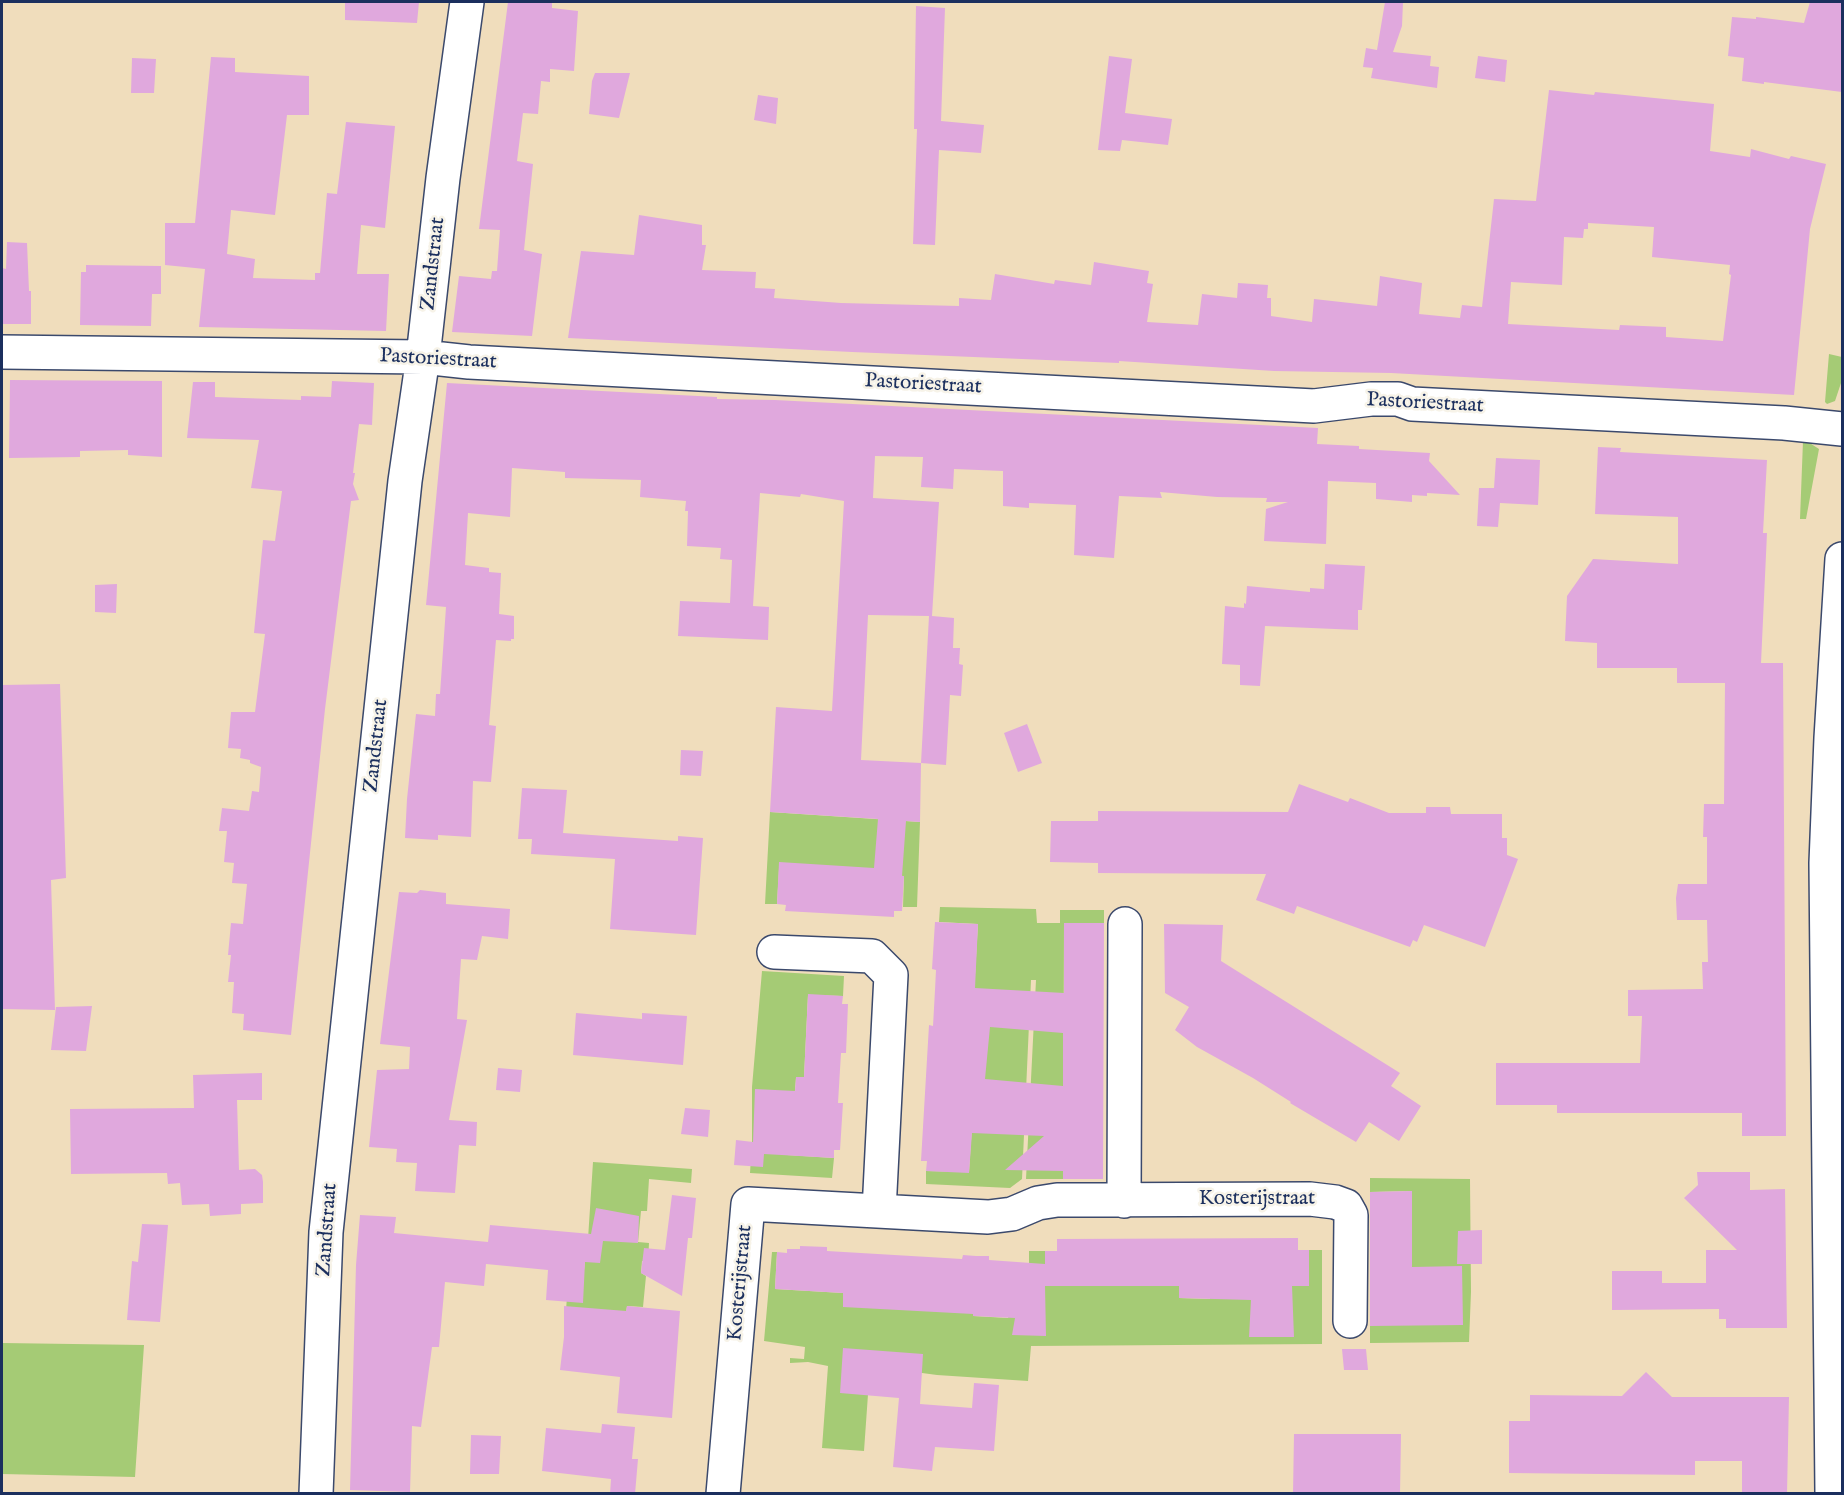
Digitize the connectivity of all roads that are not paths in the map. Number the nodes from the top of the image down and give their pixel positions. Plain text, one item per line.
1 (467, 2) edge
2 (2, 352) edge
3 (423, 357) junction
4 (1842, 429) edge
5 (1842, 559) edge
6 (1834, 867) edge
7 (1125, 924) dead end
8 (774, 952) dead end
9 (1124, 1201) junction
10 (879, 1210) junction
11 (1350, 1321) dead end
12 (316, 1494) edge
13 (723, 1494) edge
14 (1832, 1494) edge

1 - 3 street, Zandstraat
2 - 3 street, Pastoriestraat
3 - 4 street, Pastoriestraat
3 - 12 street, Zandstraat
5 - 6 street
6 - 14 street
7 - 9 street
8 - 10 street
9 - 10 street, Kosterijstraat
9 - 11 street, Kosterijstraat
10 - 13 street, Kosterijstraat

